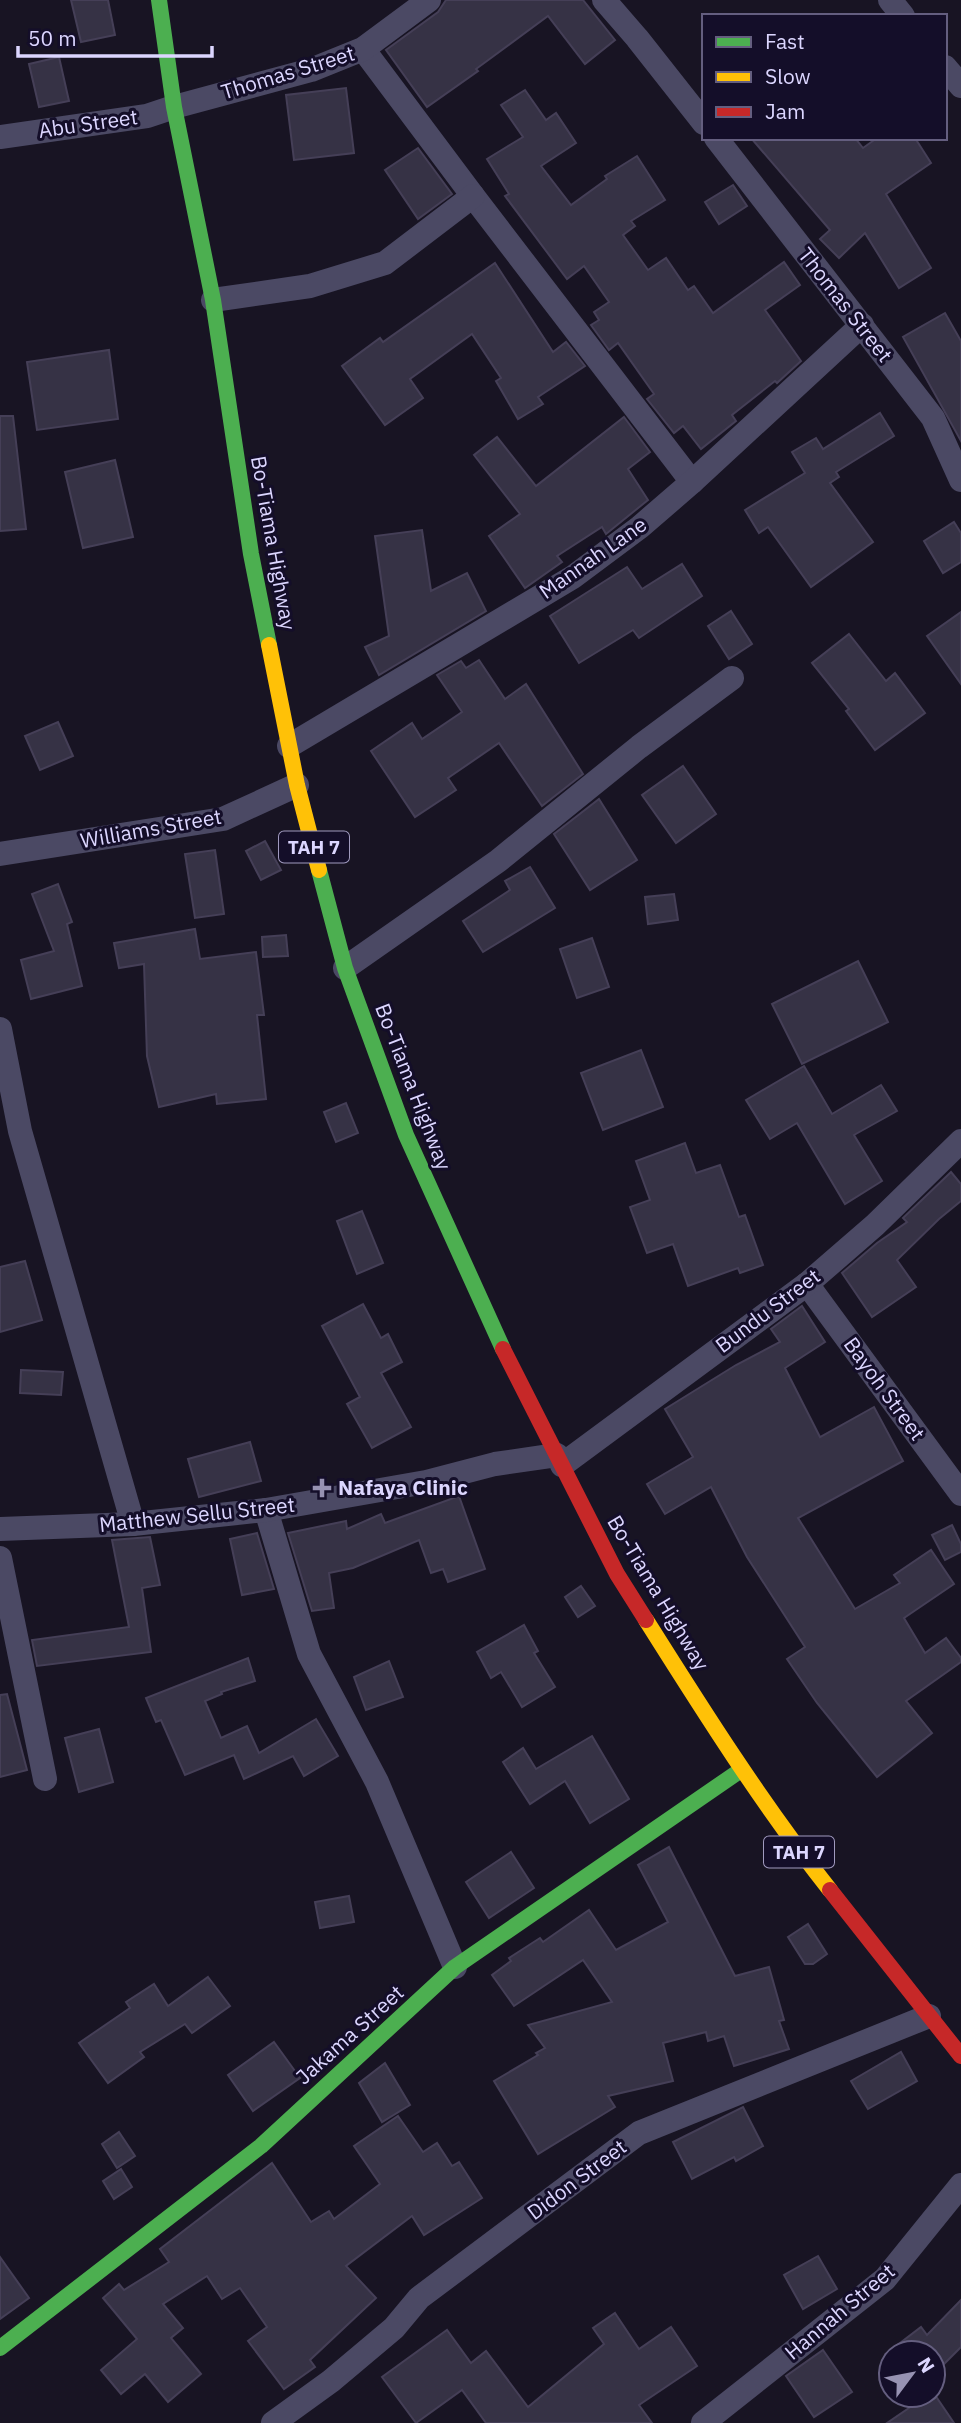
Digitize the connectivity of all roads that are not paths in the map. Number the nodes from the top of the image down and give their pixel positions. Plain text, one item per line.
1 (159, 0) edge
2 (429, 0) edge
3 (604, 0) edge
4 (890, 0) edge
5 (901, 14) edge
6 (363, 49) junction
7 (947, 69) edge
8 (961, 86) edge
9 (174, 107) junction
10 (702, 120) edge
11 (0, 137) edge
12 (718, 140) edge
13 (473, 196) junction
14 (213, 300) junction
15 (862, 325) junction
16 (961, 480) edge
17 (692, 482) junction
18 (732, 678) dead end
19 (289, 746) junction
20 (297, 785) junction
21 (0, 854) edge
22 (345, 968) junction
23 (0, 1029) edge
24 (961, 1141) edge
25 (807, 1284) junction
26 (559, 1460) junction
27 (961, 1494) edge
28 (266, 1510) junction
29 (133, 1524) junction
30 (0, 1529) edge
31 (0, 1558) edge
32 (741, 1770) junction
33 (46, 1779) dead end
34 (455, 1967) junction
35 (929, 2016) junction
36 (961, 2056) edge
37 (961, 2185) edge
38 (0, 2348) edge
39 (273, 2423) edge
40 (703, 2423) edge

1 - 9 main road, Bo-Tiama Highway / TAH 7
2 - 6 street, Thomas Street
3 - 10 street
4 - 5 street
6 - 9 street, Thomas Street
6 - 13 street
7 - 8 street
9 - 11 street, Abu Street
9 - 14 main road, Bo-Tiama Highway / TAH 7
12 - 15 street, Thomas Street
13 - 14 street
13 - 17 street
14 - 19 main road, Bo-Tiama Highway / TAH 7
15 - 16 street, Thomas Street
15 - 17 street, Mannah Lane
17 - 19 street, Mannah Lane
18 - 22 street
19 - 20 main road, Bo-Tiama Highway / TAH 7
20 - 21 street, Williams Street
20 - 22 main road, Bo-Tiama Highway / TAH 7
22 - 26 main road, Bo-Tiama Highway / TAH 7
23 - 29 street
24 - 25 street, Bundu Street
25 - 26 street, Bundu Street
25 - 27 street, Bayoh Street
26 - 28 street, Matthew Sellu Street
26 - 32 main road, Bo-Tiama Highway / TAH 7
28 - 29 street, Matthew Sellu Street
28 - 34 street
29 - 30 street, Matthew Sellu Street
31 - 33 street
32 - 34 main road, Jakama Street
32 - 35 main road, Bo-Tiama Highway / TAH 7
34 - 38 main road, Jakama Street
35 - 36 main road, Bo-Tiama Highway / TAH 7
35 - 39 street, Didon Street
37 - 40 street, Hannah Street

